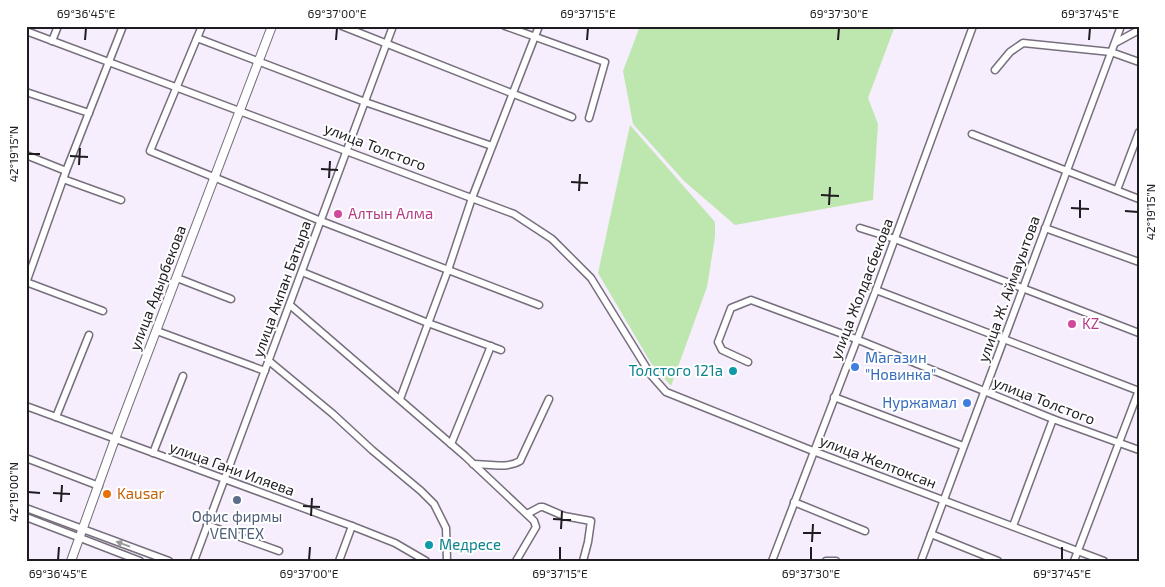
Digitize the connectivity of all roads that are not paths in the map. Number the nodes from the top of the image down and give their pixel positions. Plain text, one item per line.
1 (58, 26) edge
2 (123, 26) edge
3 (202, 26) edge
4 (272, 26) edge
5 (342, 26) edge
6 (393, 26) edge
7 (505, 26) edge
8 (539, 26) edge
9 (973, 26) edge
10 (1121, 26) edge
11 (26, 30) edge
12 (1139, 30) edge
13 (535, 37) junction
14 (197, 38) junction
15 (52, 41) junction
16 (1115, 43) junction
17 (387, 44) junction
18 (1112, 52) junction
19 (260, 61) junction
20 (109, 62) junction
21 (1139, 62) edge
22 (995, 70) dead end
23 (176, 87) junction
24 (26, 92) edge
25 (512, 92) junction
26 (365, 102) junction
27 (242, 110) junction
28 (89, 113) junction
29 (572, 116) dead end
30 (589, 118) dead end
31 (1139, 132) edge
32 (972, 134) dead end
33 (492, 146) junction
34 (348, 150) junction
35 (26, 155) edge
36 (66, 170) junction
37 (1066, 171) junction
38 (63, 179) junction
39 (215, 179) junction
40 (1117, 190) junction
41 (472, 198) junction
42 (1139, 199) edge
43 (121, 200) dead end
44 (321, 221) junction
45 (860, 228) dead end
46 (1045, 228) junction
47 (895, 239) junction
48 (1139, 262) edge
49 (448, 270) junction
50 (302, 272) junction
51 (177, 278) junction
52 (26, 282) edge
53 (1023, 287) junction
54 (876, 290) junction
55 (231, 299) dead end
56 (290, 305) junction
57 (538, 305) dead end
58 (103, 311) dead end
59 (428, 323) junction
60 (157, 331) junction
61 (1139, 333) edge
62 (89, 335) dead end
63 (856, 339) junction
64 (1004, 339) junction
65 (491, 346) junction
66 (501, 350) dead end
67 (269, 361) junction
68 (748, 362) dead end
69 (265, 371) junction
70 (651, 375) joint
71 (183, 376) dead end
72 (1139, 390) edge
73 (984, 391) junction
74 (834, 397) junction
75 (400, 399) junction
76 (549, 399) dead end
77 (26, 406) edge
78 (56, 417) junction
79 (1053, 419) junction
80 (115, 439) junction
81 (1120, 443) junction
82 (451, 444) junction
83 (963, 446) junction
84 (1139, 450) edge
85 (814, 451) junction
86 (153, 453) junction
87 (26, 458) edge
88 (473, 464) junction
89 (224, 480) junction
90 (99, 486) junction
91 (943, 500) junction
92 (794, 502) junction
93 (26, 508) edge
94 (527, 514) junction
95 (26, 517) edge
96 (207, 525) junction
97 (352, 526) junction
98 (1013, 526) junction
99 (82, 529) junction
100 (865, 531) dead end
101 (931, 534) junction
102 (79, 537) junction
103 (280, 551) dead end
104 (1078, 551) junction
105 (71, 561) edge
106 (140, 561) edge
107 (169, 561) edge
108 (194, 561) edge
109 (339, 561) edge
110 (426, 561) edge
111 (447, 561) edge
112 (516, 561) edge
113 (583, 561) edge
114 (772, 561) edge
115 (826, 561) edge
116 (836, 561) edge
117 (921, 561) edge
118 (998, 561) edge
119 (1074, 561) edge
120 (1104, 561) edge

1 - 15 street
2 - 20 street
3 - 14 street
4 - 19 main road, улица Адырбекова
5 - 17 street
6 - 17 street, улица Акпан Батыра
7 - 13 street
8 - 13 street
9 - 47 street, улица Жолдасбекова
10 - 16 street, улица Ж. Аймауытова
11 - 15 street, улица Толстого
12 - 16 street
13 - 25 street
13 - 30 street
14 - 19 street
14 - 23 street
15 - 20 street, улица Толстого
16 - 18 street, улица Ж. Аймауытова
17 - 25 street
17 - 26 street, улица Акпан Батыра
18 - 21 street
18 - 22 street
18 - 37 street, улица Ж. Аймауытова
19 - 26 street
19 - 27 main road, улица Адырбекова
20 - 23 street, улица Толстого
20 - 28 street
23 - 27 street, улица Толстого
23 - 39 street
24 - 28 street
25 - 29 street
25 - 33 street
26 - 33 street
26 - 34 street, улица Акпан Батыра
27 - 34 street, улица Толстого
27 - 39 main road, улица Адырбекова
28 - 36 street
31 - 40 street
32 - 37 street
33 - 41 street
34 - 41 street, улица Толстого
34 - 44 street, улица Акпан Батыра
35 - 36 street
36 - 38 street
37 - 40 street
37 - 46 street, улица Ж. Аймауытова
38 - 43 street
38 - 52 street
39 - 44 street
39 - 51 main road, улица Адырбекова
40 - 42 street
41 - 49 street
41 - 70 street, улица Толстого
44 - 49 street
44 - 50 street, улица Акпан Батыра
45 - 47 street
46 - 48 street
46 - 53 street, улица Ж. Аймауытова
47 - 53 street
47 - 54 street, улица Жолдасбекова
49 - 57 street
49 - 59 street
50 - 56 street, улица Акпан Батыра
50 - 59 street
51 - 55 street
51 - 60 main road, улица Адырбекова
52 - 58 street
53 - 61 street
53 - 64 street, улица Ж. Аймауытова
54 - 63 street, улица Жолдасбекова
54 - 64 street
56 - 67 street, улица Акпан Батыра
56 - 75 street
59 - 65 street
59 - 75 street
60 - 69 street
60 - 80 main road, улица Адырбекова
62 - 78 street
63 - 68 street, улица Толстого
63 - 73 street, улица Толстого
63 - 74 street, улица Жолдасбекова
64 - 72 street
64 - 73 street, улица Ж. Аймауытова
65 - 66 street
65 - 82 street
67 - 69 street, улица Акпан Батыра
67 - 111 street
69 - 89 street, улица Акпан Батыра
70 - 85 street, улица Желтоксан
71 - 86 street
72 - 81 street
73 - 79 street, улица Толстого
73 - 83 street, улица Ж. Аймауытова
74 - 83 street
74 - 85 street, улица Жолдасбекова
75 - 82 street
76 - 88 street
77 - 78 street, улица Гани Иляева
78 - 80 street, улица Гани Иляева
79 - 81 street, улица Толстого
79 - 98 street
80 - 86 street, улица Гани Иляева
80 - 90 main road, улица Адырбекова
81 - 84 street, улица Толстого
81 - 104 street
82 - 88 street
83 - 91 street, улица Ж. Аймауытова
85 - 91 street, улица Желтоксан
85 - 92 street, улица Жолдасбекова
86 - 89 street, улица Гани Иляева
87 - 90 street
88 - 94 street
89 - 96 street, улица Акпан Батыра
89 - 97 street, улица Гани Иляева
90 - 99 main road, улица Адырбекова
91 - 98 street, улица Желтоксан
91 - 101 street, улица Ж. Аймауытова
92 - 100 street
92 - 114 street, улица Жолдасбекова
93 - 99 street
94 - 112 street
94 - 113 street
95 - 102 street
96 - 103 street
96 - 108 street, улица Акпан Батыра
97 - 109 street
97 - 110 street, улица Гани Иляева
98 - 104 street, улица Желтоксан
99 - 102 main road, улица Адырбекова
107 -> 99 street
101 - 117 street, улица Ж. Аймауытова
101 - 118 street
102 - 105 main road, улица Адырбекова
102 - 106 street
104 - 119 street
104 - 120 street, улица Желтоксан
115 - 116 street

